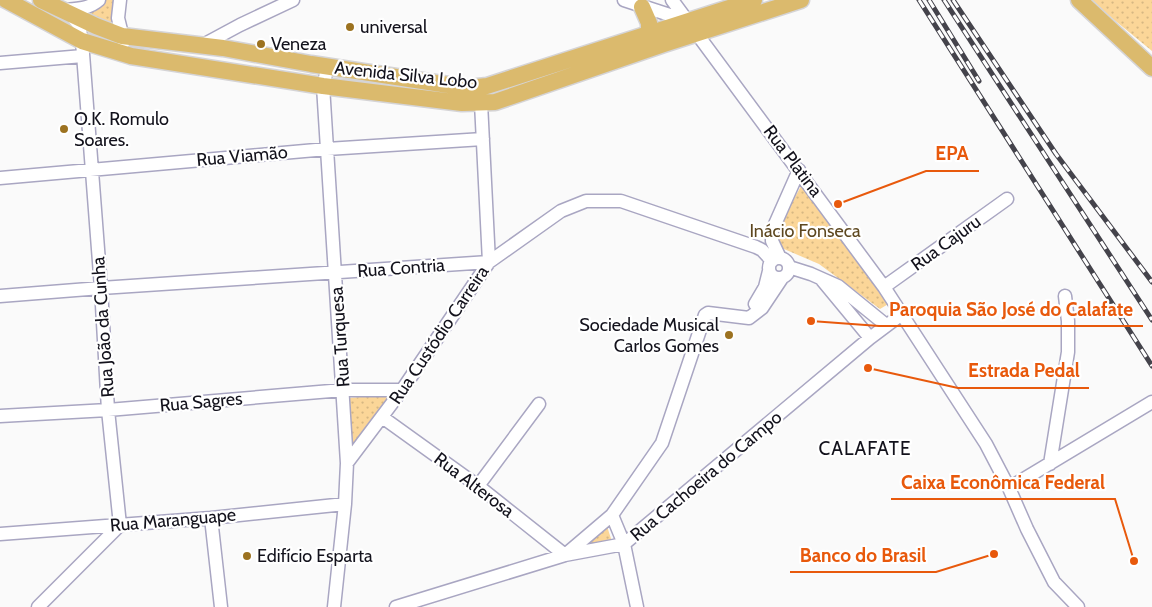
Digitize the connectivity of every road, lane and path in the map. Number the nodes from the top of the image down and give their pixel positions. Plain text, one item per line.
1 (6, 0) edge
2 (41, 0) edge
3 (99, 0) edge
4 (120, 0) edge
5 (293, 0) edge
6 (624, 0) edge
7 (672, 0) edge
8 (754, 0) edge
9 (801, 0) edge
10 (1079, 0) edge
11 (644, 4) edge
12 (66, 13) junction
13 (693, 28) junction
14 (649, 33) junction
15 (122, 36) junction
16 (222, 41) junction
17 (82, 49) junction
18 (131, 56) junction
19 (0, 63) edge
20 (328, 66) junction
21 (1152, 68) edge
22 (323, 86) junction
23 (481, 103) junction
24 (484, 139) junction
25 (327, 148) junction
26 (91, 168) junction
27 (799, 170) junction
28 (0, 178) edge
29 (1007, 199) dead end
30 (489, 262) junction
31 (779, 267) junction
32 (335, 272) junction
33 (821, 278) junction
34 (884, 287) junction
35 (101, 288) junction
36 (0, 296) edge
37 (1065, 296) dead end
38 (902, 314) junction
39 (886, 326) junction
40 (870, 338) junction
41 (344, 390) junction
42 (402, 390) junction
43 (1152, 402) edge
44 (538, 404) dead end
45 (108, 410) junction
46 (0, 416) edge
47 (382, 417) junction
48 (348, 463) junction
49 (1050, 464) junction
50 (478, 486) junction
51 (1010, 488) junction
52 (346, 504) junction
53 (612, 515) junction
54 (211, 518) junction
55 (120, 525) junction
56 (0, 534) edge
57 (624, 544) junction
58 (565, 554) junction
59 (38, 607) edge
60 (221, 607) edge
61 (334, 607) edge
62 (396, 607) edge
63 (637, 607) edge
64 (1078, 607) edge

1 - 17 main road, Avenida Silva Lobo
2 - 12 main road, Avenida Silva Lobo
3 - 12 street
4 - 15 street
5 - 16 street
6 - 11 street
7 - 13 street, Rua Platina
8 - 13 main road, Avenida Silva Lobo
9 - 13 main road, Avenida Silva Lobo
10 - 21 main road
11 - 13 street
11 - 14 main road
12 - 15 main road, Avenida Silva Lobo
12 - 17 street, Rua João da Cunha
13 - 14 main road, Avenida Silva Lobo
13 - 23 main road, Avenida Silva Lobo
13 - 27 street, Rua Platina
14 - 20 main road, Avenida Silva Lobo
15 - 16 main road, Avenida Silva Lobo
15 - 18 street
16 - 20 main road, Avenida Silva Lobo
17 - 18 main road, Avenida Silva Lobo
17 - 19 street
17 - 26 street, Rua João da Cunha
18 - 22 main road, Avenida Silva Lobo
20 - 22 street, Rua Turquesa
22 - 23 main road, Avenida Silva Lobo
22 - 25 street, Rua Turquesa
23 - 24 street, Rua Custódio Carreira
24 - 25 street, Rua Viamão
24 - 30 street, Rua Custódio Carreira
25 - 26 street, Rua Viamão
25 - 32 street, Rua Turquesa
26 - 28 street, Rua Viamão
26 - 35 street, Rua João da Cunha
27 - 31 street
27 - 34 street, Rua Platina
29 - 34 street, Rua Cajuru
30 - 31 street
30 - 32 street, Rua Contria
30 - 42 street, Rua Custódio Carreira
31 - 33 street
31 - 53 street
32 - 35 street, Rua Contria
32 - 41 street, Rua Turquesa
33 - 39 street
33 - 40 street
34 - 38 street, Rua Platina
35 - 36 street, Rua Contria
35 - 45 street, Rua João da Cunha
37 - 49 street
38 - 39 street, Rua Cachoeira do Campo
38 - 51 street, Rua Platina
39 - 40 street, Rua Cachoeira do Campo
40 - 57 street, Rua Cachoeira do Campo
41 - 42 street, Rua Sagres
41 - 45 street, Rua Sagres
41 - 48 street, Rua Turquesa
42 - 47 street, Rua Custódio Carreira
43 - 49 street
44 - 50 street
45 - 46 street, Rua Sagres
45 - 55 street, Rua João da Cunha
47 - 48 street, Rua Custódio Carreira
47 - 50 street, Rua Alterosa
48 - 52 street, Rua Turquesa
49 - 51 street
50 - 58 street, Rua Alterosa
51 - 64 street, Rua Platina
52 - 54 street, Rua Maranguape
52 - 61 street, Rua Turquesa
53 - 57 street
53 - 58 street
54 - 55 street, Rua Maranguape
54 - 60 street
55 - 56 street, Rua Maranguape
55 - 59 street
57 - 58 street, Rua Cachoeira do Campo
57 - 63 street
58 - 62 street, Rua Cachoeira do Campo

